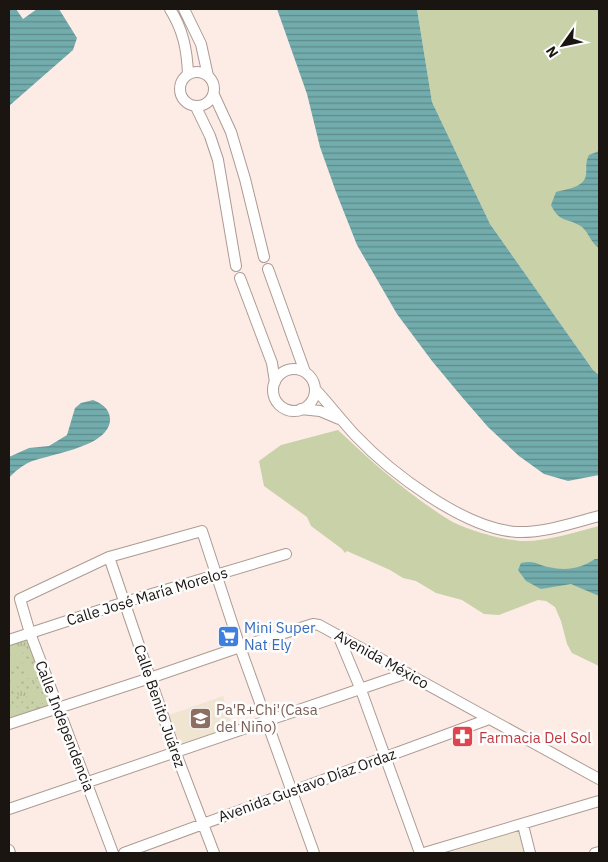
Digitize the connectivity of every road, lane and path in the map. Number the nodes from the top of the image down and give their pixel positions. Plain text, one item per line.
1 (170, 9) edge
2 (184, 9) edge
3 (188, 74) junction
4 (208, 76) junction
5 (214, 94) junction
6 (196, 107) junction
7 (264, 257) dead end
8 (236, 266) dead end
9 (268, 269) dead end
10 (240, 278) dead end
11 (306, 372) junction
12 (275, 382) junction
13 (315, 389) junction
14 (301, 409) junction
15 (340, 419) junction
16 (599, 516) edge
17 (286, 554) dead end
18 (109, 557) junction
19 (217, 575) junction
20 (124, 602) junction
21 (30, 633) junction
22 (338, 635) junction
23 (9, 640) edge
24 (240, 647) junction
25 (407, 673) junction
26 (150, 678) junction
27 (360, 690) junction
28 (59, 708) junction
29 (489, 719) junction
30 (266, 720) junction
31 (9, 724) edge
32 (176, 751) junction
33 (385, 756) junction
34 (599, 779) edge
35 (86, 782) junction
36 (293, 791) junction
37 (599, 801) edge
38 (9, 809) edge
39 (204, 824) junction
40 (524, 824) junction
41 (431, 852) edge
42 (599, 852) edge
43 (113, 853) edge
44 (124, 853) edge
45 (214, 853) edge
46 (314, 853) edge
47 (420, 853) edge
48 (530, 853) edge
49 (595, 853) edge

1 - 3 street
2 - 4 street
3 - 4 street
3 - 6 street
4 - 5 street
5 - 6 street
5 - 7 street
6 - 8 street
9 - 11 street
10 - 12 street
11 - 12 street
11 - 13 street
12 - 14 street
13 - 14 street
13 - 15 street
14 - 15 street
15 - 16 street
17 - 19 street, Calle José María Morelos
18 - 19 street
18 - 20 street, Calle Benito Juárez
18 - 21 street, Calle Independencia
19 - 20 street, Calle José María Morelos
19 - 24 street
20 - 21 street, Calle José María Morelos
20 - 26 street, Calle Benito Juárez
21 - 23 street, Calle José María Morelos
21 - 28 street, Calle Independencia
22 - 24 street, Avenida México
22 - 25 street, Avenida México
22 - 27 street
24 - 26 street, Avenida México
24 - 30 street
25 - 27 street
25 - 29 street, Avenida México
26 - 28 street, Avenida México
26 - 32 street, Calle Benito Juárez
27 - 30 street
27 - 33 street
28 - 31 street, Avenida México
28 - 35 street, Calle Independencia
29 - 33 street, Avenida Gustavo Díaz Ordaz
29 - 34 street, Avenida México
30 - 32 street
30 - 36 street
32 - 35 street
32 - 39 street, Calle Benito Juárez
33 - 36 street, Avenida Gustavo Díaz Ordaz
33 - 47 street
35 - 38 street
35 - 43 street, Calle Independencia
36 - 39 street, Avenida Gustavo Díaz Ordaz
36 - 46 street
37 - 40 street
39 - 44 street, Avenida Gustavo Díaz Ordaz
39 - 45 street, Calle Benito Juárez
40 - 41 street
40 - 48 street
42 - 49 street

